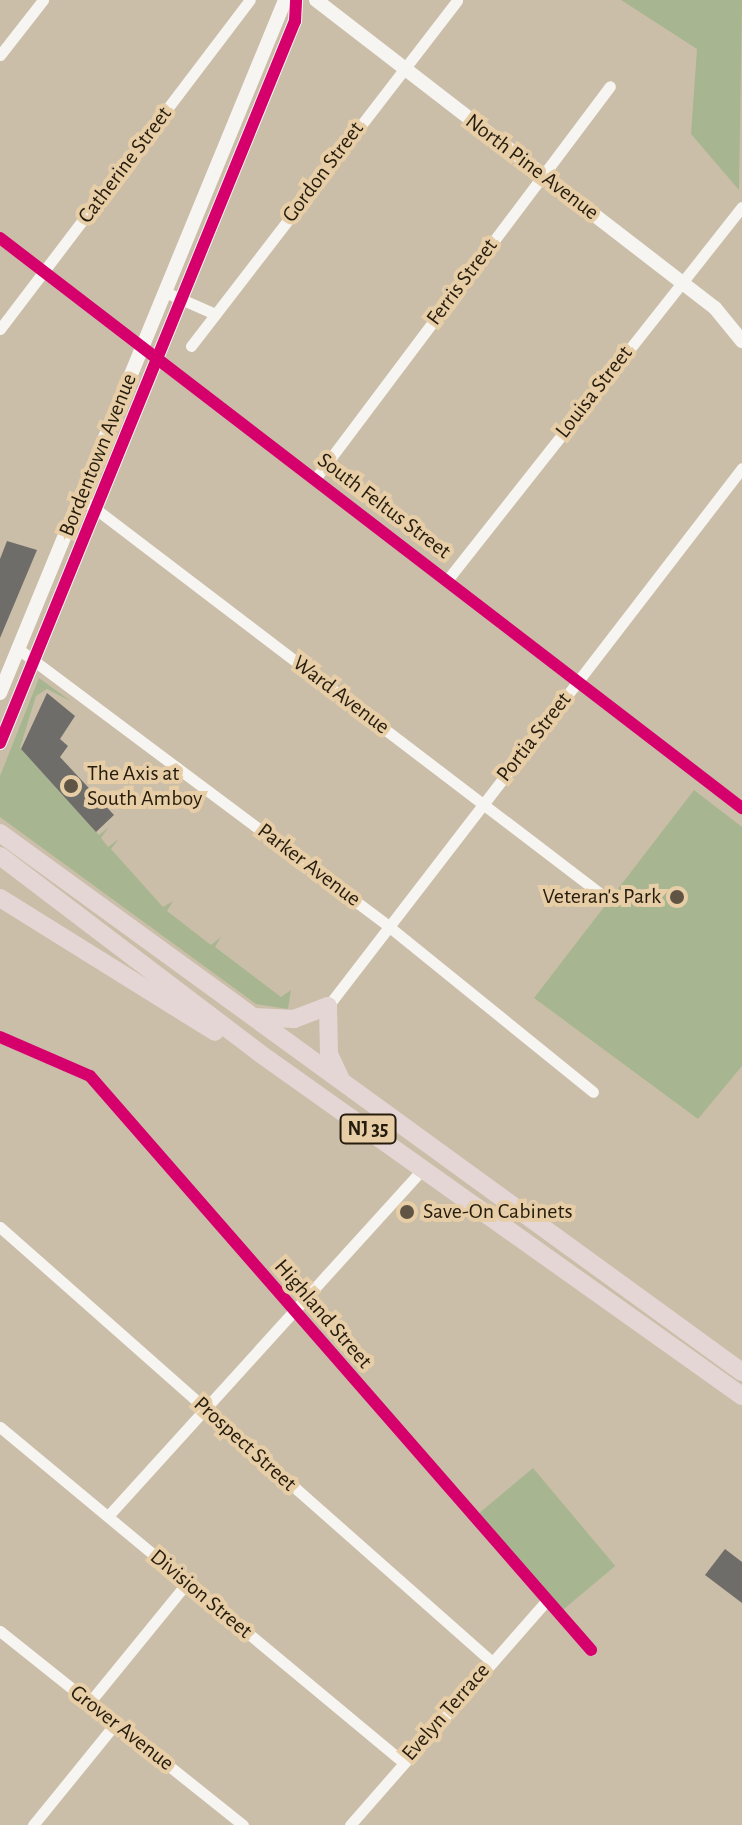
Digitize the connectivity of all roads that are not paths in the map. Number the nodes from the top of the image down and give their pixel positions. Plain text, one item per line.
1 (43, 0) edge
2 (250, 0) edge
3 (285, 0) edge
4 (296, 0) edge
5 (316, 0) edge
6 (457, 0) edge
7 (0, 55) edge
8 (403, 68) junction
9 (610, 86) dead end
10 (543, 175) junction
11 (742, 207) edge
12 (0, 238) edge
13 (44, 272) junction
14 (680, 280) junction
15 (165, 292) junction
16 (182, 300) junction
17 (215, 314) junction
18 (0, 329) edge
19 (742, 341) edge
20 (191, 346) dead end
21 (140, 347) junction
22 (157, 360) junction
23 (742, 468) edge
24 (315, 479) junction
25 (80, 497) junction
26 (99, 511) junction
27 (448, 579) junction
28 (17, 648) junction
29 (36, 657) junction
30 (577, 681) junction
31 (0, 693) edge
32 (0, 743) edge
33 (483, 804) junction
34 (742, 808) edge
35 (0, 833) edge
36 (0, 856) edge
37 (601, 894) dead end
38 (0, 898) edge
39 (387, 925) junction
40 (328, 1006) junction
41 (247, 1016) junction
42 (0, 1037) edge
43 (258, 1052) junction
44 (343, 1084) junction
45 (593, 1092) dead end
46 (424, 1168) junction
47 (0, 1227) edge
48 (291, 1308) junction
49 (742, 1372) edge
50 (742, 1396) edge
51 (204, 1407) junction
52 (0, 1427) edge
53 (108, 1516) junction
54 (187, 1583) junction
55 (545, 1602) junction
56 (0, 1631) edge
57 (591, 1650) dead end
58 (491, 1661) junction
59 (89, 1703) junction
60 (116, 1723) junction
61 (403, 1762) junction
62 (33, 1825) edge
63 (243, 1825) edge
64 (350, 1825) edge

1 - 7 street
2 - 13 street, Catherine Street
3 - 15 street, Bordentown Avenue
4 - 16 street, Bordentown Avenue
5 - 8 street, North Pine Avenue
6 - 8 street, Gordon Street
8 - 10 street, North Pine Avenue
8 - 17 street, Gordon Street
9 - 10 street, Ferris Street
10 - 14 street, North Pine Avenue
10 - 24 street, Ferris Street
11 - 14 street, Louisa Street
12 - 13 street, South Feltus Street
13 - 18 street, Catherine Street
13 - 21 street, South Feltus Street
14 - 19 street, North Pine Avenue
14 - 27 street, Louisa Street
15 - 16 street
15 - 21 street, Bordentown Avenue
16 - 17 street
16 - 22 street, Bordentown Avenue
17 - 20 street, Gordon Street
21 - 22 street, South Feltus Street
21 - 25 street, Bordentown Avenue
22 - 24 street, South Feltus Street
22 - 26 street, Bordentown Avenue
23 - 30 street, Portia Street
24 - 27 street, South Feltus Street
25 - 26 street, Ward Avenue
25 - 28 street, Bordentown Avenue
26 - 29 street, Bordentown Avenue
26 - 33 street, Ward Avenue
27 - 30 street, South Feltus Street
28 - 29 street, Parker Avenue
28 - 31 street, Bordentown Avenue
29 - 32 street, Bordentown Avenue
29 - 39 street, Parker Avenue
30 - 33 street, Portia Street
30 - 34 street, South Feltus Street
33 - 37 street, Ward Avenue
33 - 39 street, Portia Street
35 - 41 highway, NJ 35
36 - 43 highway, NJ 35
38 - 43 highway
39 - 40 street, Portia Street
39 - 45 street, Parker Avenue
40 - 41 highway
40 - 44 highway
41 - 44 highway, NJ 35
42 - 48 street, Highland Street
43 - 46 highway, NJ 35
44 - 49 highway, NJ 35
46 - 48 street
46 - 50 highway, NJ 35
47 - 51 street, Prospect Street
48 - 51 street
48 - 55 street, Highland Street
51 - 53 street
51 - 58 street, Prospect Street
52 - 53 street, Division Street
53 - 54 street, Division Street
54 - 59 street
54 - 61 street, Division Street
55 - 57 street, Highland Street
55 - 58 street, Evelyn Terrace
56 - 59 street, Grover Avenue
58 - 61 street, Evelyn Terrace
59 - 60 street, Grover Avenue
60 - 62 street
60 - 63 street, Grover Avenue
61 - 64 street, Evelyn Terrace

